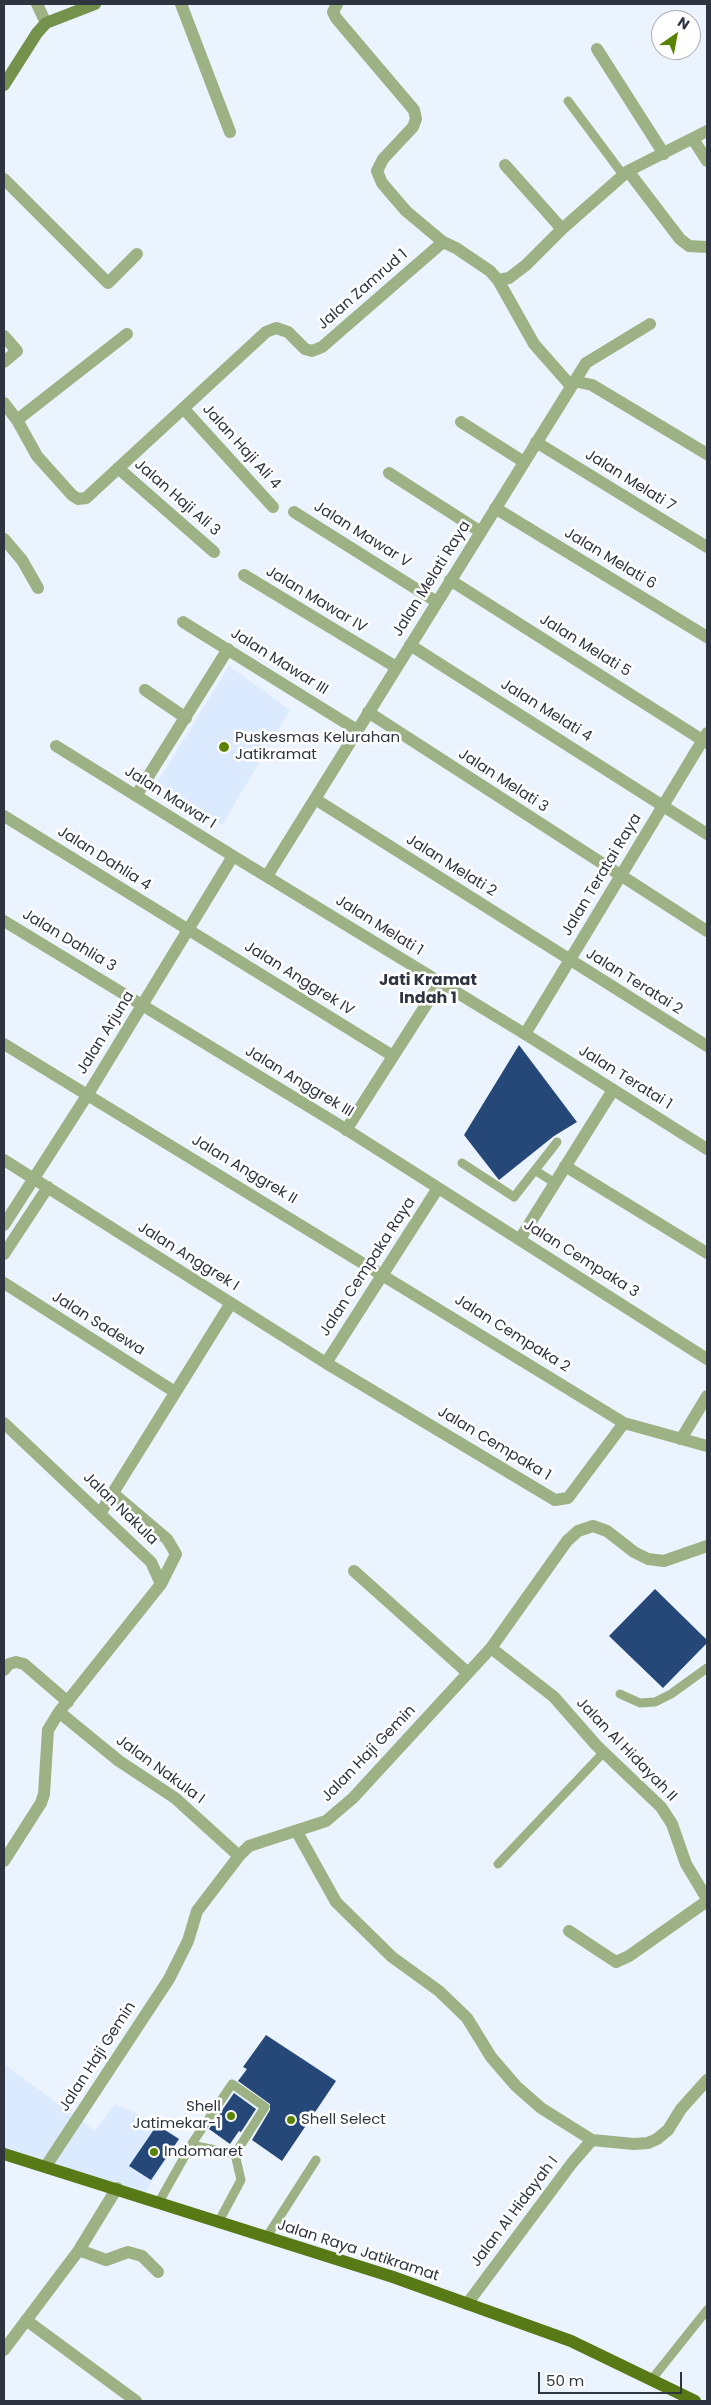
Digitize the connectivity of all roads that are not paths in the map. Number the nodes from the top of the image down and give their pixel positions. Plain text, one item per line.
1 (37, 4) edge
2 (95, 4) edge
3 (181, 4) edge
4 (337, 4) edge
5 (46, 23) junction
6 (597, 49) dead end
7 (4, 85) edge
8 (568, 101) dead end
9 (707, 131) edge
10 (230, 132) dead end
11 (693, 139) junction
12 (664, 154) junction
13 (707, 160) edge
14 (505, 165) dead end
15 (626, 173) junction
16 (4, 179) edge
17 (562, 229) junction
18 (443, 242) junction
19 (707, 247) edge
20 (137, 254) dead end
21 (498, 280) junction
22 (650, 324) dead end
23 (127, 334) dead end
24 (4, 336) edge
25 (4, 362) edge
26 (573, 383) junction
27 (4, 403) edge
28 (184, 408) junction
29 (17, 420) junction
30 (461, 422) dead end
31 (536, 442) junction
32 (707, 454) edge
33 (524, 462) junction
34 (118, 468) junction
35 (389, 473) dead end
36 (273, 507) dead end
37 (495, 508) junction
38 (294, 512) dead end
39 (481, 532) junction
40 (4, 540) edge
41 (707, 547) edge
42 (214, 552) dead end
43 (244, 575) dead end
44 (450, 580) junction
45 (38, 588) dead end
46 (437, 602) junction
47 (183, 622) dead end
48 (707, 637) edge
49 (410, 644) junction
50 (228, 649) junction
51 (396, 667) junction
52 (145, 690) dead end
53 (368, 712) junction
54 (186, 718) junction
55 (357, 730) junction
56 (706, 739) edge
57 (56, 746) dead end
58 (136, 796) junction
59 (315, 799) junction
60 (664, 805) junction
61 (4, 816) edge
62 (707, 834) edge
63 (233, 856) junction
64 (267, 876) junction
65 (620, 877) junction
66 (4, 921) edge
67 (188, 930) junction
68 (707, 931) edge
69 (569, 961) junction
70 (440, 983) junction
71 (142, 1004) junction
72 (525, 1034) junction
73 (4, 1044) edge
74 (707, 1046) edge
75 (393, 1056) junction
76 (613, 1090) junction
77 (88, 1094) junction
78 (346, 1130) junction
79 (557, 1142) dead end
80 (707, 1149) edge
81 (4, 1160) edge
82 (462, 1163) dead end
83 (566, 1166) junction
84 (536, 1171) junction
85 (34, 1179) junction
86 (555, 1183) junction
87 (48, 1187) junction
88 (438, 1188) junction
89 (4, 1226) edge
90 (520, 1239) junction
91 (707, 1253) edge
92 (4, 1254) edge
93 (383, 1274) junction
94 (4, 1283) edge
95 (231, 1303) junction
96 (707, 1359) edge
97 (326, 1363) junction
98 (175, 1392) junction
99 (707, 1396) edge
100 (4, 1423) edge
101 (624, 1423) junction
102 (681, 1439) junction
103 (707, 1446) edge
104 (114, 1494) junction
105 (101, 1512) junction
106 (707, 1546) edge
107 (354, 1571) dead end
108 (161, 1584) junction
109 (491, 1648) junction
110 (707, 1668) edge
111 (4, 1670) edge
112 (468, 1673) junction
113 (620, 1694) dead end
114 (68, 1702) junction
115 (59, 1712) junction
116 (604, 1752) junction
117 (297, 1832) junction
118 (239, 1856) junction
119 (4, 1862) edge
120 (498, 1864) dead end
121 (707, 1900) edge
122 (569, 1931) dead end
123 (707, 2080) edge
124 (592, 2140) junction
125 (191, 2145) junction
126 (4, 2154) edge
127 (235, 2154) junction
128 (316, 2160) dead end
129 (46, 2166) junction
130 (117, 2188) junction
131 (159, 2202) junction
132 (219, 2221) junction
133 (266, 2238) junction
134 (79, 2250) junction
135 (158, 2272) dead end
136 (467, 2304) junction
137 (707, 2310) edge
138 (26, 2320) junction
139 (4, 2350) edge
140 (652, 2379) junction
141 (136, 2401) edge
142 (695, 2401) edge

1 - 5 street
2 - 5 street
3 - 10 street
4 - 18 street
5 - 7 street
6 - 12 street
8 - 15 lane
9 - 11 street
11 - 12 street
11 - 13 street
12 - 15 street
14 - 17 street
15 - 17 street
15 - 19 street
16 - 20 street
17 - 21 street
18 - 21 street
18 - 28 street, Jalan Zamrud 1
21 - 26 street
22 - 26 street, Jalan Melati Raya
23 - 29 street
24 - 25 street
26 - 31 street, Jalan Melati Raya
26 - 32 street
27 - 29 street, Jalan Zamrud 1
28 - 34 street, Jalan Zamrud 1
28 - 36 street, Jalan Haji Ali 4
29 - 34 street, Jalan Zamrud 1
30 - 33 street
31 - 33 street, Jalan Melati Raya
31 - 41 street, Jalan Melati 7
33 - 37 street, Jalan Melati Raya
34 - 42 street, Jalan Haji Ali 3
35 - 39 street
37 - 39 street, Jalan Melati Raya
37 - 48 street, Jalan Melati 6
38 - 46 street, Jalan Mawar V
39 - 44 street, Jalan Melati Raya
40 - 45 street
43 - 51 street, Jalan Mawar IV
44 - 46 street, Jalan Melati Raya
44 - 56 street, Jalan Melati 5
46 - 49 street, Jalan Melati Raya
47 - 50 street, Jalan Mawar III
49 - 51 street, Jalan Melati Raya
49 - 60 street, Jalan Melati 4
50 - 54 street
50 - 55 street, Jalan Mawar III
51 - 53 street, Jalan Melati Raya
52 - 54 street
53 - 55 street, Jalan Melati Raya
53 - 65 street, Jalan Melati 3
54 - 58 street
55 - 59 street, Jalan Melati Raya
56 - 60 street, Jalan Teratai Raya
57 - 58 street, Jalan Mawar I
58 - 63 street, Jalan Mawar I
59 - 64 street, Jalan Melati Raya
59 - 69 street, Jalan Melati 2
60 - 62 street, Jalan Melati 4
60 - 65 street, Jalan Teratai Raya
61 - 67 street, Jalan Dahlia 4
63 - 64 street, Jalan Mawar I
63 - 67 street, Jalan Arjuna
64 - 70 street, Jalan Melati 1
65 - 68 street, Jalan Melati 3
65 - 69 street, Jalan Teratai Raya
66 - 71 street, Jalan Dahlia 3
67 - 71 street, Jalan Arjuna
67 - 75 street, Jalan Anggrek IV
69 - 72 street, Jalan Teratai Raya
69 - 74 street, Jalan Teratai 2
70 - 72 street, Jalan Melati 1
70 - 75 street
71 - 77 street, Jalan Arjuna
71 - 78 street, Jalan Anggrek III
72 - 76 street, Jalan Teratai 1
73 - 77 street, Jalan Anggrek II
75 - 78 street
76 - 80 street, Jalan Teratai 1
76 - 83 street
77 - 85 street, Jalan Arjuna
77 - 93 street, Jalan Anggrek II
78 - 88 street, Jalan Anggrek III
79 - 84 lane
81 - 85 street, Jalan Anggrek I
82 - 84 lane
83 - 86 street
83 - 91 street
84 - 86 lane
85 - 87 street, Jalan Anggrek I
85 - 89 street, Jalan Arjuna
86 - 90 street
87 - 92 street
87 - 95 street, Jalan Anggrek I
88 - 90 street, Jalan Cempaka 3
88 - 93 street, Jalan Cempaka Raya
90 - 96 street, Jalan Cempaka 3
93 - 97 street, Jalan Cempaka Raya
93 - 101 street, Jalan Cempaka 2
94 - 98 street, Jalan Sadewa
95 - 97 street, Jalan Anggrek I
95 - 98 street
97 - 101 street, Jalan Cempaka 1
98 - 104 street
99 - 102 street
100 - 105 street, Jalan Nakula
101 - 102 street
102 - 103 street
104 - 105 street
104 - 108 street, Jalan Nakula
105 - 108 street, Jalan Nakula
106 - 109 street, Jalan Haji Gemin
107 - 112 street
108 - 114 street
109 - 112 street, Jalan Haji Gemin
109 - 116 street, Jalan Al Hidayah II
110 - 113 lane
111 - 114 street
112 - 117 street, Jalan Haji Gemin
114 - 115 street
115 - 118 street, Jalan Nakula I
115 - 119 street
116 - 120 lane
116 - 121 street, Jalan Al Hidayah II
117 - 118 street, Jalan Haji Gemin
117 - 124 street
118 - 129 street, Jalan Haji Gemin
121 - 122 street
123 - 124 street
124 - 136 street, Jalan Al Hidayah I
125 - 127 lane
125 - 127 lane
125 - 131 lane
126 - 129 main road, Jalan Raya Jatikramat
127 - 132 lane
128 - 133 lane
129 - 130 main road, Jalan Raya Jatikramat
130 - 131 main road, Jalan Raya Jatikramat
130 - 134 street
131 - 132 main road, Jalan Raya Jatikramat
132 - 133 main road, Jalan Raya Jatikramat
133 - 136 main road, Jalan Raya Jatikramat
134 - 135 street
134 - 138 street
136 - 140 main road, Jalan Raya Jatikramat
137 - 140 lane
138 - 139 street
138 - 141 street
140 - 142 main road, Jalan Raya Jatikramat

